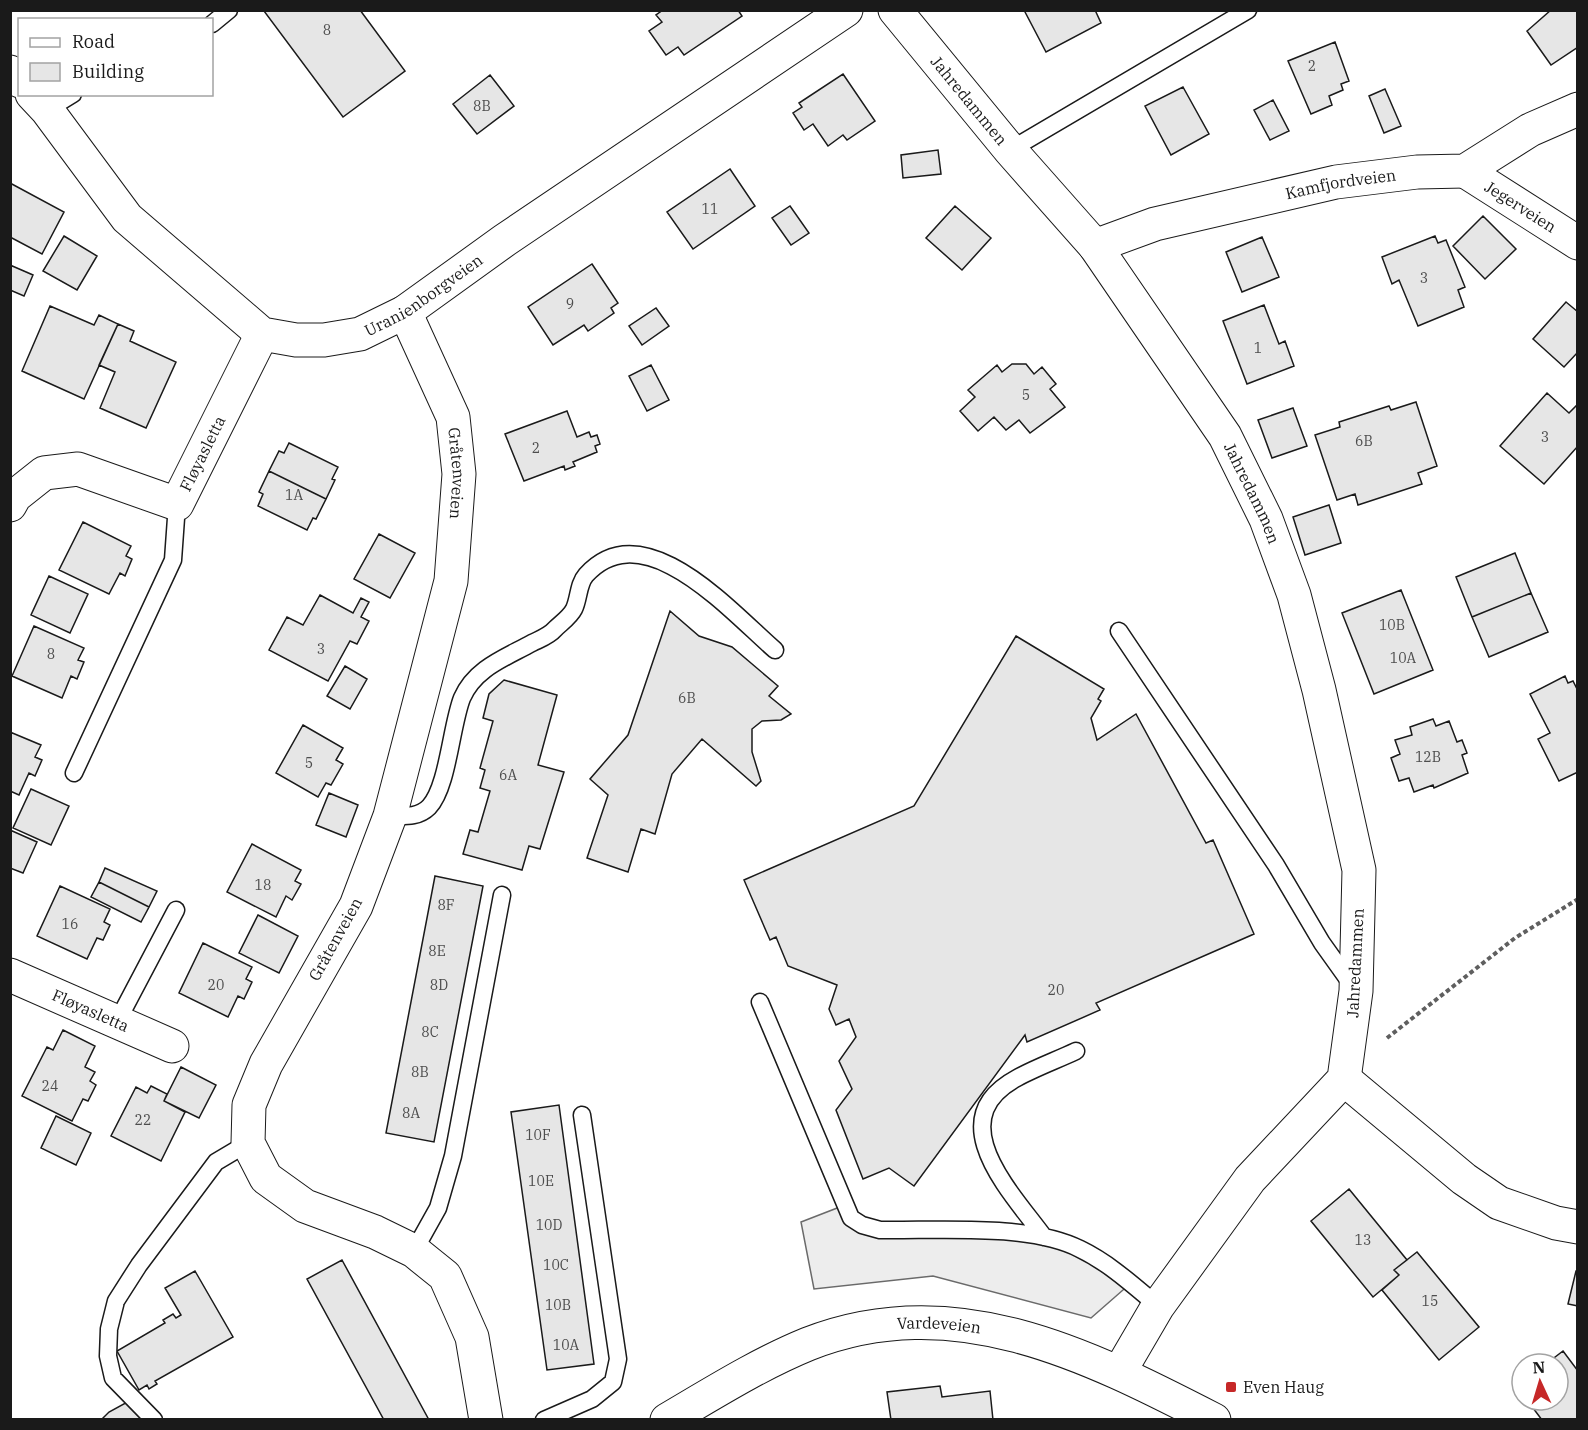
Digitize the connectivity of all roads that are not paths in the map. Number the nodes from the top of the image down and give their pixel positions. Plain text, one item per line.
1 (229, 10) edge
2 (846, 10) edge
3 (895, 10) edge
4 (1248, 10) edge
5 (213, 23) edge
6 (51, 100) edge
7 (1578, 109) edge
8 (1010, 150) junction
9 (1465, 171) junction
10 (1578, 243) edge
11 (1095, 246) junction
12 (405, 312) junction
13 (262, 334) junction
14 (177, 504) junction
15 (10, 505) edge
16 (1119, 631) dead end
17 (775, 651) dead end
18 (74, 773) dead end
19 (390, 816) junction
20 (502, 895) dead end
21 (176, 910) dead end
22 (10, 975) edge
23 (1356, 991) junction
24 (760, 1002) dead end
25 (117, 1022) junction
26 (172, 1046) dead end
27 (1076, 1051) dead end
28 (1345, 1074) junction
29 (582, 1115) dead end
30 (248, 1143) junction
31 (1578, 1227) edge
32 (1044, 1237) junction
33 (414, 1251) junction
34 (1158, 1306) junction
35 (1120, 1371) junction
36 (154, 1419) edge
37 (486, 1419) edge
38 (544, 1419) edge
39 (667, 1419) edge
40 (1214, 1419) edge

1 - 5 lane
2 - 12 street, Uranienborgveien
3 - 8 street, Jahredammen
4 - 8 lane
6 - 13 street
7 - 9 street
8 - 11 street, Jahredammen
9 - 10 street, Jegerveien
9 - 11 street, Kamfjordveien
11 - 23 street, Jahredammen
12 - 13 street, Uranienborgveien
12 - 19 street, Gråtenveien
13 - 14 street, Fløyasletta
14 - 15 street, Fløyasletta
14 - 18 lane
16 - 23 lane
17 - 19 lane
19 - 30 street, Gråtenveien
20 - 33 lane
21 - 25 lane
22 - 25 street, Fløyasletta
23 - 28 street, Jahredammen
24 - 32 lane
25 - 26 street, Fløyasletta
27 - 32 lane
28 - 31 street
28 - 34 street
29 - 38 lane
30 - 33 street, Gråtenveien
30 - 36 lane
32 - 34 lane
33 - 37 street, Gråtenveien
34 - 35 street
35 - 39 street, Vardeveien
35 - 40 street, Vardeveien

